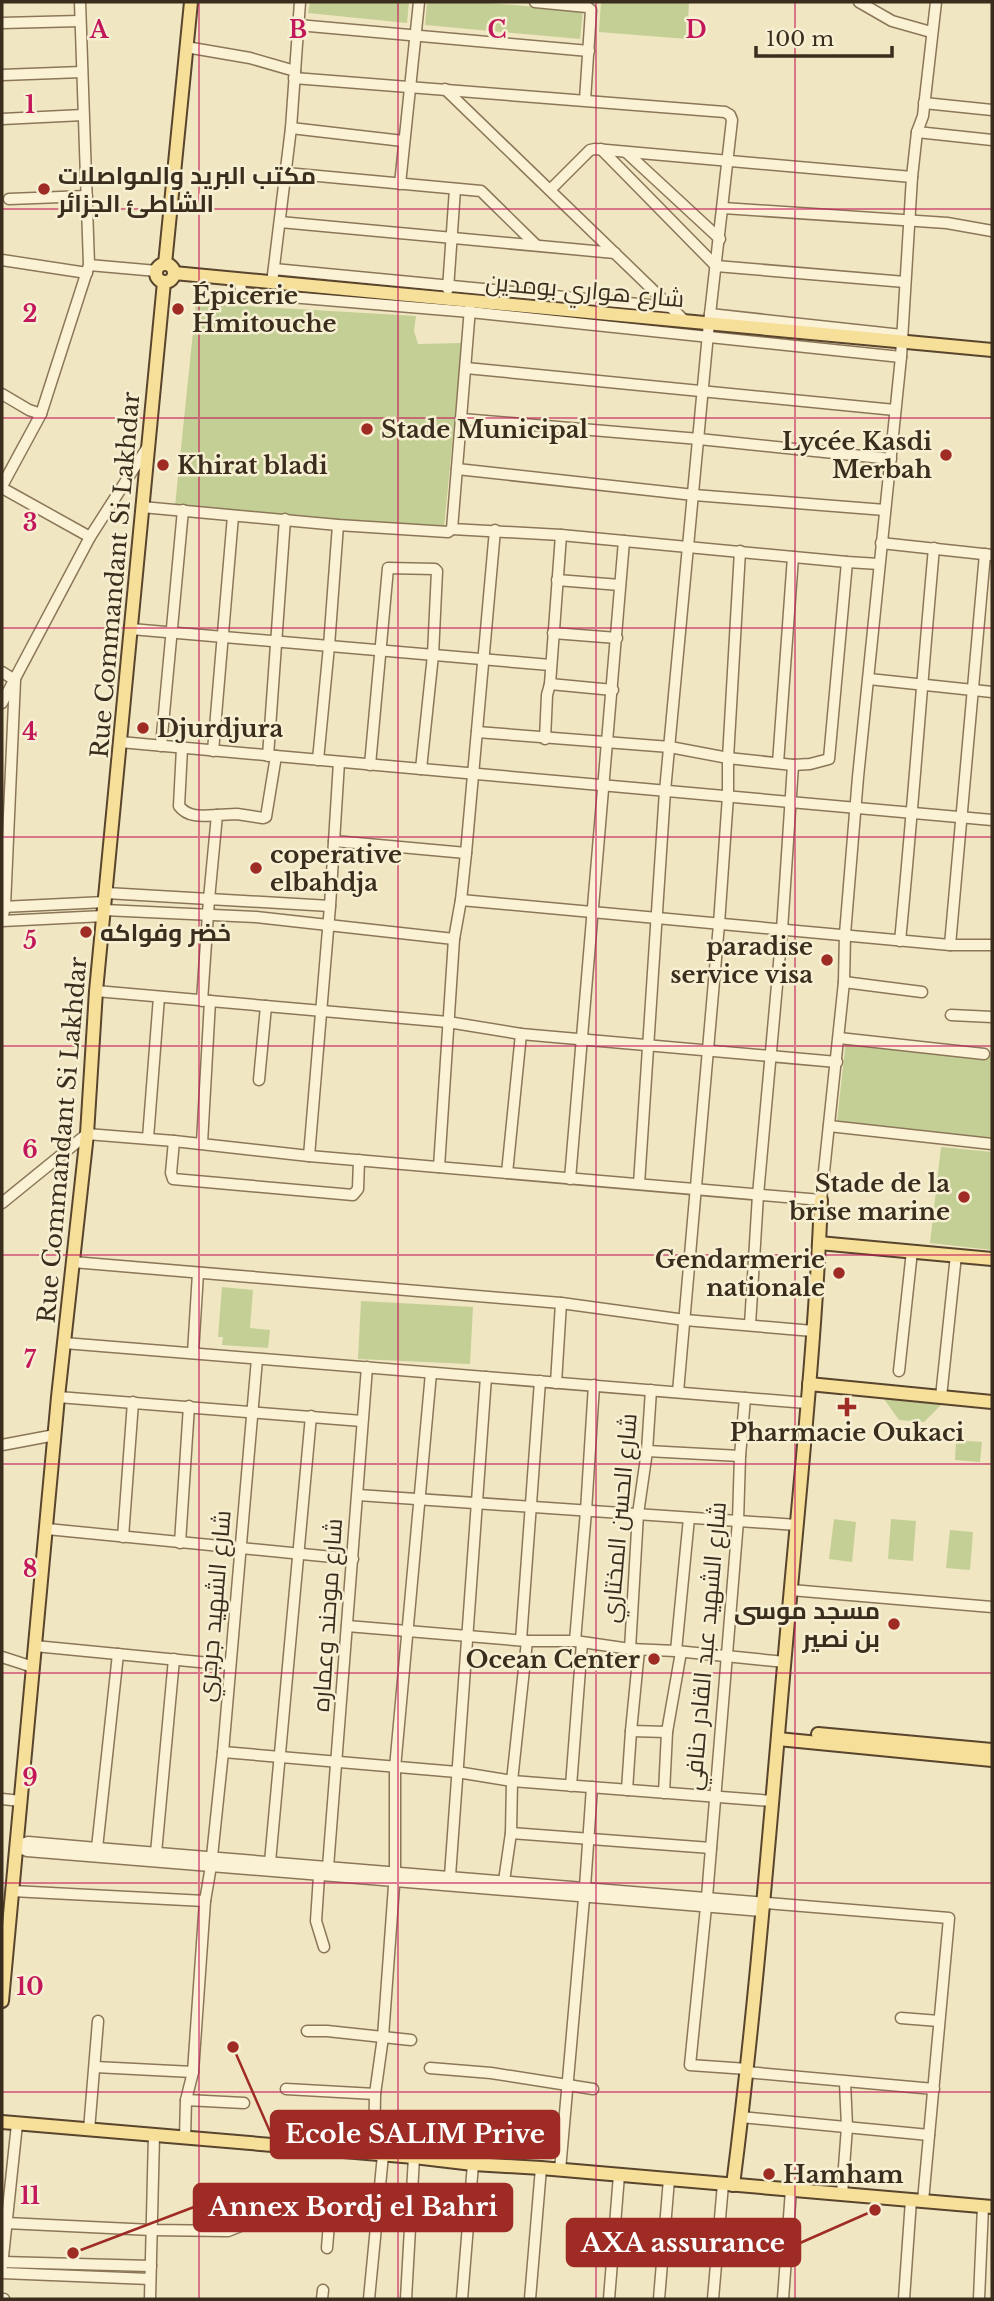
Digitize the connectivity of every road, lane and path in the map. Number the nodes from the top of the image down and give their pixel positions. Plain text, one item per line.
1 (80, 2) edge
2 (191, 2) edge
3 (300, 2) edge
4 (419, 2) edge
5 (535, 2) edge
6 (859, 2) edge
7 (936, 2) edge
8 (80, 21) junction
9 (2, 23) edge
10 (298, 24) junction
11 (931, 32) junction
12 (415, 36) junction
13 (186, 47) junction
14 (589, 51) junction
15 (82, 72) junction
16 (2, 75) edge
17 (294, 75) junction
18 (410, 86) junction
19 (445, 89) junction
20 (473, 91) junction
21 (456, 99) junction
22 (586, 100) junction
23 (924, 103) junction
24 (992, 110) edge
25 (83, 115) junction
26 (2, 119) edge
27 (291, 128) junction
28 (917, 132) junction
29 (403, 141) junction
30 (992, 141) edge
31 (601, 149) junction
32 (625, 151) junction
33 (729, 160) junction
34 (286, 173) junction
35 (912, 177) junction
36 (400, 184) junction
37 (455, 189) junction
38 (550, 190) junction
39 (87, 196) junction
40 (9, 199) dead end
41 (723, 208) junction
42 (280, 222) junction
43 (909, 222) junction
44 (992, 231) edge
45 (452, 238) junction
46 (720, 239) junction
47 (536, 246) junction
48 (615, 253) junction
49 (2, 262) edge
50 (716, 266) junction
51 (88, 269) junction
52 (165, 272) junction
53 (273, 275) junction
54 (240, 279) junction
55 (905, 282) junction
56 (448, 292) junction
57 (470, 306) junction
58 (670, 307) junction
59 (710, 319) junction
60 (685, 321) junction
61 (709, 338) junction
62 (902, 338) junction
63 (992, 349) edge
64 (901, 357) junction
65 (466, 368) junction
66 (703, 393) junction
67 (2, 394) edge
68 (895, 411) junction
69 (41, 414) junction
70 (462, 419) junction
71 (699, 439) junction
72 (149, 445) junction
73 (891, 459) junction
74 (457, 469) junction
75 (2, 487) edge
76 (694, 495) junction
77 (142, 507) junction
78 (183, 510) junction
79 (884, 510) junction
80 (233, 516) junction
81 (285, 519) junction
82 (338, 525) junction
83 (452, 528) junction
84 (495, 530) junction
85 (561, 535) junction
86 (90, 537) junction
87 (624, 541) junction
88 (881, 543) junction
89 (687, 548) junction
90 (934, 548) junction
91 (740, 551) junction
92 (989, 555) edge
93 (793, 557) junction
94 (847, 562) junction
95 (879, 564) junction
96 (557, 580) junction
97 (620, 585) junction
98 (131, 629) junction
99 (172, 633) junction
100 (553, 633) junction
101 (224, 637) junction
102 (617, 638) junction
103 (277, 642) junction
104 (329, 646) junction
105 (379, 650) junction
106 (433, 655) junction
107 (484, 659) junction
108 (550, 665) junction
109 (2, 672) edge
110 (15, 680) junction
111 (869, 680) junction
112 (550, 684) junction
113 (921, 684) junction
114 (613, 690) junction
115 (973, 690) junction
116 (992, 692) edge
117 (2, 703) edge
118 (477, 732) junction
119 (545, 739) junction
120 (607, 741) junction
121 (120, 742) junction
122 (161, 746) junction
123 (670, 747) junction
124 (182, 748) junction
125 (212, 751) junction
126 (272, 756) junction
127 (728, 758) junction
128 (318, 760) junction
129 (339, 762) junction
130 (778, 763) junction
131 (370, 765) junction
132 (793, 765) junction
133 (421, 769) junction
134 (474, 773) junction
135 (603, 785) junction
136 (665, 791) junction
137 (728, 796) junction
138 (790, 802) junction
139 (856, 808) junction
140 (913, 813) junction
141 (217, 815) junction
142 (963, 817) junction
143 (992, 820) edge
144 (334, 841) junction
145 (466, 853) junction
146 (209, 899) junction
147 (461, 900) junction
148 (105, 905) junction
149 (330, 906) junction
150 (3, 907) edge
151 (593, 912) junction
152 (208, 915) junction
153 (655, 918) junction
154 (2, 920) edge
155 (719, 924) junction
156 (328, 926) junction
157 (782, 930) junction
158 (845, 934) junction
159 (454, 939) junction
160 (900, 941) junction
161 (950, 945) junction
162 (992, 945) edge
163 (844, 982) junction
164 (96, 991) junction
165 (922, 992) dead end
166 (159, 997) junction
167 (206, 1001) junction
168 (266, 1006) junction
169 (320, 1011) junction
170 (951, 1015) dead end
171 (992, 1017) edge
172 (448, 1022) junction
173 (521, 1034) junction
174 (839, 1038) junction
175 (583, 1040) junction
176 (647, 1045) junction
177 (709, 1051) junction
178 (984, 1054) dead end
179 (771, 1056) junction
180 (836, 1062) junction
181 (259, 1080) dead end
182 (829, 1126) junction
183 (87, 1134) junction
184 (148, 1138) junction
185 (174, 1141) junction
186 (202, 1143) junction
187 (992, 1144) edge
188 (309, 1156) junction
189 (359, 1160) junction
190 (439, 1167) junction
191 (507, 1173) junction
192 (570, 1179) junction
193 (639, 1184) junction
194 (695, 1189) junction
195 (758, 1195) junction
196 (821, 1200) junction
197 (2, 1203) edge
198 (819, 1243) junction
199 (912, 1251) junction
200 (956, 1255) junction
201 (992, 1259) edge
202 (73, 1262) junction
203 (198, 1273) junction
204 (561, 1303) junction
205 (685, 1320) junction
206 (750, 1325) junction
207 (813, 1331) junction
208 (64, 1343) junction
209 (192, 1353) junction
210 (257, 1359) junction
211 (367, 1367) junction
212 (900, 1371) dead end
213 (431, 1373) junction
214 (486, 1377) junction
215 (540, 1381) junction
216 (556, 1382) junction
217 (809, 1384) junction
218 (594, 1385) junction
219 (651, 1390) junction
220 (678, 1392) junction
221 (58, 1397) junction
222 (941, 1397) junction
223 (745, 1398) junction
224 (133, 1402) junction
225 (992, 1402) edge
226 (807, 1403) junction
227 (189, 1406) junction
228 (253, 1412) junction
229 (310, 1416) junction
230 (362, 1421) junction
231 (55, 1436) junction
232 (2, 1445) edge
233 (647, 1451) junction
234 (740, 1456) junction
235 (358, 1495) junction
236 (419, 1499) junction
237 (476, 1503) junction
238 (530, 1507) junction
239 (586, 1511) junction
240 (638, 1514) junction
241 (689, 1518) junction
242 (738, 1521) junction
243 (797, 1525) junction
244 (47, 1529) junction
245 (123, 1537) junction
246 (180, 1543) junction
247 (240, 1549) junction
248 (300, 1553) junction
249 (353, 1559) junction
250 (791, 1590) junction
251 (992, 1608) edge
252 (347, 1626) junction
253 (409, 1631) junction
254 (466, 1636) junction
255 (524, 1640) junction
256 (578, 1642) junction
257 (35, 1646) junction
258 (635, 1649) junction
259 (679, 1651) junction
260 (118, 1654) junction
261 (2, 1657) edge
262 (727, 1657) junction
263 (174, 1659) junction
264 (785, 1662) junction
265 (230, 1665) junction
266 (33, 1667) junction
267 (631, 1731) junction
268 (667, 1732) junction
269 (778, 1735) junction
270 (992, 1750) edge
271 (223, 1752) junction
272 (280, 1758) junction
273 (992, 1760) edge
274 (337, 1763) junction
275 (396, 1768) junction
276 (457, 1772) junction
277 (512, 1781) junction
278 (570, 1786) junction
279 (592, 1787) junction
280 (627, 1790) junction
281 (664, 1793) junction
282 (714, 1797) junction
283 (2, 1799) edge
284 (20, 1801) junction
285 (772, 1801) junction
286 (511, 1833) junction
287 (588, 1839) junction
288 (16, 1846) junction
289 (97, 1848) junction
290 (711, 1848) junction
291 (156, 1853) junction
292 (212, 1862) junction
293 (270, 1862) junction
294 (328, 1867) junction
295 (319, 1876) junction
296 (395, 1877) junction
297 (450, 1877) junction
298 (504, 1881) junction
299 (12, 1891) junction
300 (585, 1892) junction
301 (205, 1901) junction
302 (707, 1902) junction
303 (762, 1906) junction
304 (324, 1947) dead end
305 (3, 1979) edge
306 (2, 2001) edge
307 (901, 2018) dead end
308 (98, 2021) dead end
309 (939, 2021) junction
310 (307, 2031) dead end
311 (383, 2037) junction
312 (411, 2040) dead end
313 (95, 2067) junction
314 (430, 2068) dead end
315 (747, 2071) junction
316 (193, 2072) junction
317 (845, 2082) junction
318 (567, 2086) junction
319 (286, 2089) dead end
320 (593, 2089) dead end
321 (934, 2089) junction
322 (376, 2094) junction
323 (186, 2099) junction
324 (244, 2103) dead end
325 (741, 2117) junction
326 (2, 2122) edge
327 (17, 2124) junction
328 (847, 2127) junction
329 (89, 2130) junction
330 (154, 2135) junction
331 (929, 2135) junction
332 (185, 2138) junction
333 (379, 2154) junction
334 (414, 2157) junction
335 (473, 2164) junction
336 (541, 2168) junction
337 (560, 2170) junction
338 (619, 2175) junction
339 (669, 2179) junction
340 (728, 2184) junction
341 (6, 2189) edge
342 (791, 2190) junction
343 (842, 2194) junction
344 (331, 2199) junction
345 (917, 2200) junction
346 (379, 2203) junction
347 (988, 2207) edge
348 (6, 2223) junction
349 (152, 2231) junction
350 (2, 2246) edge
351 (327, 2248) dead end
352 (2, 2262) edge
353 (151, 2266) junction
354 (2, 2270) edge
355 (150, 2279) junction
356 (150, 2299) edge
357 (369, 2299) edge
358 (406, 2299) edge
359 (462, 2299) edge
360 (530, 2299) edge
361 (609, 2299) edge
362 (659, 2299) edge
363 (713, 2299) edge
364 (783, 2299) edge
365 (904, 2299) edge
366 (979, 2299) edge

1 - 8 street
2 - 13 main road, Rue Commandant Si Lakhdar
3 - 10 street
4 - 12 street
5 - 14 street
6 - 11 street
7 - 11 street
8 - 9 street
8 - 15 street
10 - 12 street
10 - 17 street
11 - 23 street
12 - 14 street
12 - 18 street
13 - 17 street
13 - 52 main road, Rue Commandant Si Lakhdar
14 - 22 street
15 - 16 street
15 - 25 street
17 - 18 street
17 - 27 street
18 - 19 street
18 - 29 street
19 - 20 street
19 - 21 street
20 - 21 street
20 - 22 street
21 - 38 street
22 - 33 street
23 - 24 street
23 - 28 street
25 - 26 street
25 - 39 street
27 - 29 street
27 - 34 street
28 - 30 street
28 - 35 street
29 - 36 street
31 - 32 street
31 - 38 street
31 - 50 street
32 - 33 street
32 - 46 street
33 - 35 street
33 - 41 street
34 - 36 street
34 - 42 street
35 - 43 street
36 - 37 street
37 - 45 street
37 - 47 street
38 - 48 street
39 - 40 street
39 - 51 street
41 - 43 street
41 - 46 street
42 - 45 street
42 - 53 street
43 - 44 street
43 - 55 street
45 - 47 street
45 - 56 street
46 - 50 street
47 - 48 street
48 - 58 street
49 - 51 street
50 - 55 street
50 - 59 street
51 - 52 street
51 - 69 street
52 - 54 main road, شارع هواري بومدين
52 - 72 main road, Rue Commandant Si Lakhdar
53 - 54 main road, شارع هواري بومدين
53 - 56 main road, شارع هواري بومدين
54 - 57 street
55 - 62 street
56 - 57 main road, شارع هواري بومدين
56 - 58 street
57 - 60 main road, شارع هواري بومدين
57 - 61 street
57 - 65 street
58 - 60 street
59 - 60 main road, شارع هواري بومدين
59 - 61 street
59 - 62 main road, شارع هواري بومدين
61 - 64 street
61 - 66 street
62 - 63 main road, شارع هواري بومدين
62 - 64 street
64 - 68 street
65 - 66 street
65 - 70 street
66 - 68 street
66 - 71 street
67 - 69 street
68 - 73 street
69 - 75 street
70 - 71 street
70 - 74 street
71 - 73 street
71 - 76 street
72 - 77 main road, Rue Commandant Si Lakhdar
72 - 86 street
73 - 79 street
74 - 76 street
74 - 83 street
75 - 86 street
76 - 79 street
76 - 89 street
77 - 78 street
77 - 98 main road, Rue Commandant Si Lakhdar
78 - 80 street
78 - 99 street
79 - 88 street
80 - 81 street
80 - 101 street
81 - 82 street
81 - 103 street
82 - 83 street
82 - 104 street
83 - 84 street
84 - 85 street
84 - 107 street
85 - 87 street
85 - 96 street
86 - 110 street
87 - 89 street
87 - 97 street
88 - 90 street
88 - 95 street
89 - 91 street
89 - 123 street
90 - 92 street
90 - 113 street
91 - 93 street
91 - 127 street
92 - 115 street
93 - 94 street
93 - 130 street
94 - 95 street
94 - 132 street
95 - 111 street
96 - 97 street
96 - 100 street
97 - 102 street
98 - 99 street
98 - 121 main road, Rue Commandant Si Lakhdar
99 - 101 street
99 - 122 street
100 - 102 street
100 - 108 street
101 - 103 street
101 - 125 street
102 - 114 street
103 - 104 street
103 - 126 street
104 - 105 street
104 - 128 street
105 - 106 street
105 - 106 street
105 - 131 street
106 - 107 street
106 - 133 street
107 - 108 street
107 - 118 street
108 - 112 street
109 - 110 street
110 - 117 street
110 - 150 street
111 - 113 street
111 - 139 street
112 - 114 street
112 - 119 street
113 - 115 street
113 - 140 street
114 - 120 street
115 - 116 street
115 - 142 street
118 - 119 street
118 - 134 street
119 - 120 street
120 - 123 street
120 - 135 street
121 - 122 street
121 - 148 main road, Rue Commandant Si Lakhdar
122 - 124 street
123 - 127 street
123 - 136 street
124 - 125 street
124 - 141 street
125 - 126 street
126 - 128 street
126 - 141 street
127 - 130 street
127 - 137 street
128 - 129 street
129 - 131 street
129 - 144 street
130 - 132 street
131 - 133 street
132 - 138 street
133 - 134 street
134 - 135 street
134 - 145 street
135 - 136 street
135 - 151 street
136 - 137 street
136 - 153 street
137 - 138 street
137 - 155 street
138 - 139 street
138 - 157 street
139 - 140 street
139 - 158 street
140 - 142 street
140 - 160 street
141 - 146 street
142 - 143 street
142 - 161 street
144 - 145 street
144 - 149 street
145 - 147 street
146 - 148 street
146 - 149 street
146 - 152 street
147 - 151 street
147 - 159 street
148 - 150 street
148 - 152 street
148 - 154 street
148 - 164 main road, Rue Commandant Si Lakhdar
149 - 156 street
150 - 154 street
151 - 153 street
151 - 175 street
152 - 156 street
152 - 167 street
153 - 155 street
153 - 176 street
155 - 157 street
155 - 177 street
156 - 159 street
156 - 169 street
157 - 158 street
157 - 179 street
158 - 160 street
158 - 163 street
159 - 172 street
160 - 161 street
161 - 162 street
163 - 165 street
163 - 174 street
164 - 166 street
164 - 183 main road, Rue Commandant Si Lakhdar
166 - 167 street
166 - 184 street
167 - 168 street
167 - 186 street
168 - 169 street
168 - 181 street
169 - 172 street
169 - 188 street
170 - 171 street
172 - 173 street
172 - 190 street
173 - 175 street
173 - 191 street
174 - 178 street
174 - 180 street
175 - 176 street
175 - 192 street
176 - 177 street
176 - 193 street
177 - 179 street
177 - 194 street
179 - 180 street
179 - 195 street
180 - 182 street
182 - 187 street
182 - 196 street
183 - 184 street
183 - 197 street
183 - 202 main road, Rue Commandant Si Lakhdar
184 - 185 street
185 - 186 street
185 - 189 street
186 - 188 street
188 - 189 street
189 - 190 street
190 - 191 street
191 - 192 street
192 - 193 street
193 - 194 street
194 - 195 street
194 - 205 street
195 - 196 street
195 - 206 street
196 - 198 main road
198 - 199 main road
198 - 207 main road
199 - 200 main road
199 - 212 street
200 - 201 main road
200 - 222 street
202 - 203 street
202 - 208 main road, Rue Commandant Si Lakhdar
203 - 204 street
203 - 209 street
204 - 205 street
204 - 216 street
205 - 206 street
205 - 220 street
206 - 207 street
207 - 217 main road
208 - 209 street
208 - 221 main road, Rue Commandant Si Lakhdar
209 - 210 street
210 - 211 street
210 - 228 street, شارع الشهيد جرجري
211 - 213 street
211 - 230 street, شارع موحند وعماره
213 - 214 street
213 - 236 street
214 - 215 street
214 - 237 street
215 - 216 street
215 - 238 street
216 - 218 street
217 - 222 main road
217 - 226 main road
218 - 219 street
218 - 239 street
219 - 220 street
219 - 233 street, شارع الحسن المختاري
220 - 223 street
221 - 224 street
221 - 231 main road, Rue Commandant Si Lakhdar
222 - 225 main road
223 - 226 street
223 - 234 street, شارع الشهيد عبد القادر حنافي
224 - 227 street
224 - 245 street
226 - 243 main road
227 - 228 street
227 - 246 street
228 - 229 street
228 - 247 street, شارع الشهيد جرجري
229 - 230 street
229 - 248 street
230 - 235 street, شارع موحند وعماره
231 - 232 street
231 - 244 main road, Rue Commandant Si Lakhdar
233 - 234 street
233 - 240 street, شارع الحسن المختاري
234 - 242 street, شارع الشهيد عبد القادر حنافي
235 - 236 street
235 - 249 street, شارع موحند وعماره
236 - 237 street
236 - 253 street
237 - 238 street
237 - 254 street
238 - 239 street
238 - 255 street
239 - 240 street
239 - 256 street
240 - 241 street
240 - 258 street, شارع الحسن المختاري
241 - 242 street
241 - 259 street
242 - 243 street
242 - 262 street, شارع الشهيد عبد القادر حنافي
243 - 250 main road
244 - 245 street
244 - 257 main road, Rue Commandant Si Lakhdar
245 - 246 street
246 - 247 street
247 - 248 street
247 - 265 street, شارع الشهيد جرجري
248 - 249 street
248 - 272 street
249 - 252 street, شارع موحند وعماره
250 - 251 street
250 - 264 main road
252 - 253 street
252 - 274 street, شارع موحند وعماره
253 - 254 street
253 - 275 street
254 - 255 street
254 - 276 street
255 - 256 street
255 - 277 street
256 - 258 street
256 - 278 street
257 - 260 street
257 - 266 main road, Rue Commandant Si Lakhdar
258 - 259 street
258 - 267 street, شارع الحسن المختاري
259 - 262 street
259 - 268 street
260 - 263 street
260 - 289 street
261 - 266 street
262 - 264 street
262 - 282 street, شارع الشهيد عبد القادر حنافي
263 - 265 street
263 - 291 street
264 - 269 main road
265 - 271 street, شارع الشهيد جرجري
266 - 284 main road, Rue Commandant Si Lakhdar
267 - 268 street
267 - 280 street, شارع الحسن المختاري
268 - 281 street
269 - 270 main road
269 - 273 main road
269 - 285 main road
271 - 272 street
271 - 292 street, شارع الشهيد جرجري
272 - 274 street
272 - 293 street
274 - 275 street
274 - 294 street, شارع موحند وعماره
275 - 276 street
275 - 296 street
276 - 277 street
276 - 297 street
277 - 278 street
277 - 286 street
278 - 279 street
279 - 280 street
279 - 287 street
280 - 281 street
281 - 282 street
282 - 285 street
282 - 290 street, شارع الشهيد عبد القادر حنافي
283 - 284 street
284 - 288 main road, Rue Commandant Si Lakhdar
285 - 303 main road
286 - 287 street
286 - 298 street
287 - 290 street
287 - 300 street
288 - 289 street
288 - 292 street
288 - 299 main road, Rue Commandant Si Lakhdar
289 - 291 street
290 - 302 street, شارع الشهيد عبد القادر حنافي
291 - 292 street
292 - 293 street
292 - 295 street
292 - 301 street, شارع الشهيد جرجري
293 - 294 street
294 - 296 street
295 - 296 street
295 - 304 street
296 - 297 street
296 - 300 street
296 - 311 street
297 - 298 street
298 - 300 street
299 - 301 street
299 - 305 main road, Rue Commandant Si Lakhdar
300 - 302 street
300 - 318 street
301 - 316 street, شارع الشهيد جرجري
302 - 303 street
302 - 315 street, شارع الشهيد عبد القادر حنافي
303 - 309 street
303 - 315 main road
305 - 306 main road, Rue Commandant Si Lakhdar
307 - 309 street
308 - 313 street
309 - 321 street
310 - 311 street
311 - 312 street
311 - 322 street
313 - 316 street
313 - 329 street
314 - 318 street
315 - 317 street
315 - 325 main road
316 - 323 street, شارع الشهيد جرجري
317 - 321 street
317 - 328 street
318 - 320 street
318 - 337 street
319 - 322 street
321 - 331 street
322 - 333 street
323 - 324 street
323 - 332 street, شارع الشهيد جرجري
325 - 328 street
325 - 340 main road
326 - 327 main road
327 - 329 main road
327 - 341 street
328 - 331 street
328 - 343 street
329 - 330 main road
330 - 332 main road
330 - 349 street
331 - 345 street
332 - 333 main road
333 - 334 main road
333 - 346 street
334 - 335 main road
334 - 358 street
335 - 336 main road
335 - 359 street
336 - 337 main road
336 - 360 street
337 - 338 main road
338 - 339 main road
338 - 361 street
339 - 340 main road
339 - 362 street
340 - 342 main road
340 - 363 street
341 - 348 street
342 - 343 main road
342 - 364 street
343 - 345 main road
344 - 346 street
344 - 349 street
344 - 351 street
345 - 347 main road
345 - 365 street
346 - 357 street
347 - 366 street
348 - 349 street
348 - 350 street
349 - 353 street
350 - 352 street
352 - 353 street
352 - 354 street
353 - 355 street
354 - 355 street
355 - 356 street

